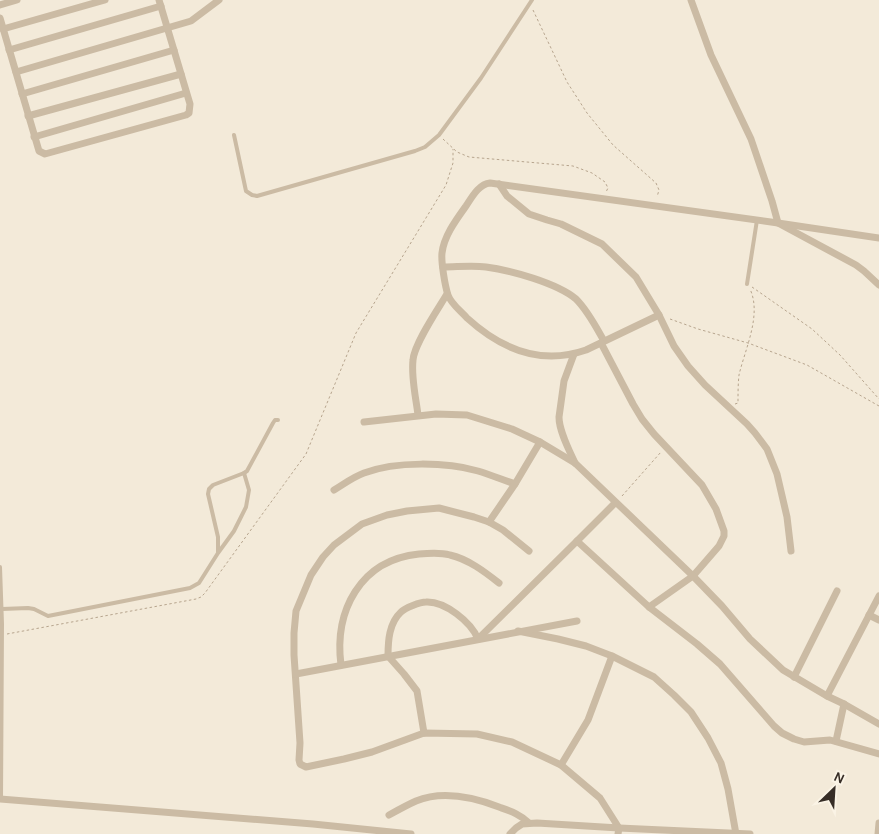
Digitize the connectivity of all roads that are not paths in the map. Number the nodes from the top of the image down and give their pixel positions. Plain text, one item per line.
1 (17, 0) edge
2 (105, 0) edge
3 (219, 0) edge
4 (691, 0) edge
5 (531, 2) edge
6 (160, 3) edge
7 (0, 5) edge
8 (0, 18) edge
9 (168, 28) junction
10 (3, 29) junction
11 (9, 50) junction
12 (174, 50) junction
13 (16, 72) junction
14 (181, 74) junction
15 (186, 93) junction
16 (22, 94) junction
17 (28, 116) junction
18 (234, 135) dead end
19 (34, 137) junction
20 (499, 184) junction
21 (757, 220) junction
22 (778, 223) junction
23 (879, 238) edge
24 (443, 267) junction
25 (747, 284) road end
26 (879, 286) edge
27 (447, 294) junction
28 (659, 315) junction
29 (603, 342) junction
30 (574, 354) junction
31 (418, 415) junction
32 (278, 420) dead end
33 (364, 422) dead end
34 (540, 442) junction
35 (575, 463) junction
36 (244, 473) junction
37 (515, 484) junction
38 (334, 490) dead end
39 (615, 503) junction
40 (489, 522) junction
41 (577, 541) junction
42 (529, 551) dead end
43 (791, 551) dead end
44 (218, 553) junction
45 (0, 567) edge
46 (693, 576) junction
47 (499, 583) dead end
48 (837, 591) dead end
49 (879, 596) edge
50 (649, 607) junction
51 (2, 609) junction
52 (869, 615) junction
53 (879, 620) edge
54 (577, 621) dead end
55 (518, 631) junction
56 (478, 639) junction
57 (388, 656) junction
58 (612, 656) junction
59 (341, 665) junction
60 (1, 674) edge
61 (296, 674) junction
62 (794, 677) junction
63 (827, 696) junction
64 (844, 704) junction
65 (879, 724) edge
66 (424, 733) junction
67 (836, 741) junction
68 (879, 754) edge
69 (561, 765) junction
70 (1, 799) edge
71 (389, 815) dead end
72 (529, 823) junction
73 (879, 823) edge
74 (618, 831) edge
75 (411, 834) edge
76 (510, 834) edge
77 (736, 834) edge
78 (750, 834) edge
79 (878, 834) edge

1 - 7 street
2 - 10 street
3 - 9 street
4 - 22 street
5 - 18 lane
6 - 9 street
6 - 11 street
8 - 10 street
9 - 12 street
9 - 13 street
10 - 11 street
11 - 13 street
12 - 14 street
12 - 16 street
13 - 16 street
14 - 15 street
14 - 17 street
15 - 19 street
15 - 19 street
16 - 17 street
17 - 19 street
20 - 21 street
20 - 24 street
20 - 28 street
21 - 22 street
21 - 25 lane
22 - 23 street
22 - 26 street
24 - 27 street
24 - 29 street
27 - 30 street
27 - 31 street
28 - 29 street
28 - 43 street
29 - 30 street
29 - 46 street
30 - 35 street
31 - 33 street
31 - 34 street
32 - 36 lane
34 - 35 street
34 - 37 street
35 - 39 street
36 - 44 lane
36 - 44 lane
37 - 38 street
37 - 40 street
39 - 41 street
39 - 46 street
40 - 42 street
40 - 61 street
41 - 50 street
41 - 56 street
44 - 51 lane
45 - 51 lane
46 - 50 street
46 - 62 street
47 - 59 street
48 - 62 street
49 - 52 street
50 - 67 street
51 - 60 lane
52 - 53 street
52 - 63 street
54 - 55 street
55 - 56 street
55 - 58 street
56 - 57 street
56 - 57 street
57 - 59 street
57 - 66 street
58 - 69 street
58 - 77 street
59 - 61 street
60 - 70 lane
61 - 66 street
62 - 63 street
63 - 64 street
64 - 65 street
64 - 67 street
66 - 69 street
67 - 68 street
69 - 74 street
70 - 75 street
71 - 72 street
72 - 74 street
72 - 76 street
73 - 79 street
74 - 77 street
77 - 78 street

